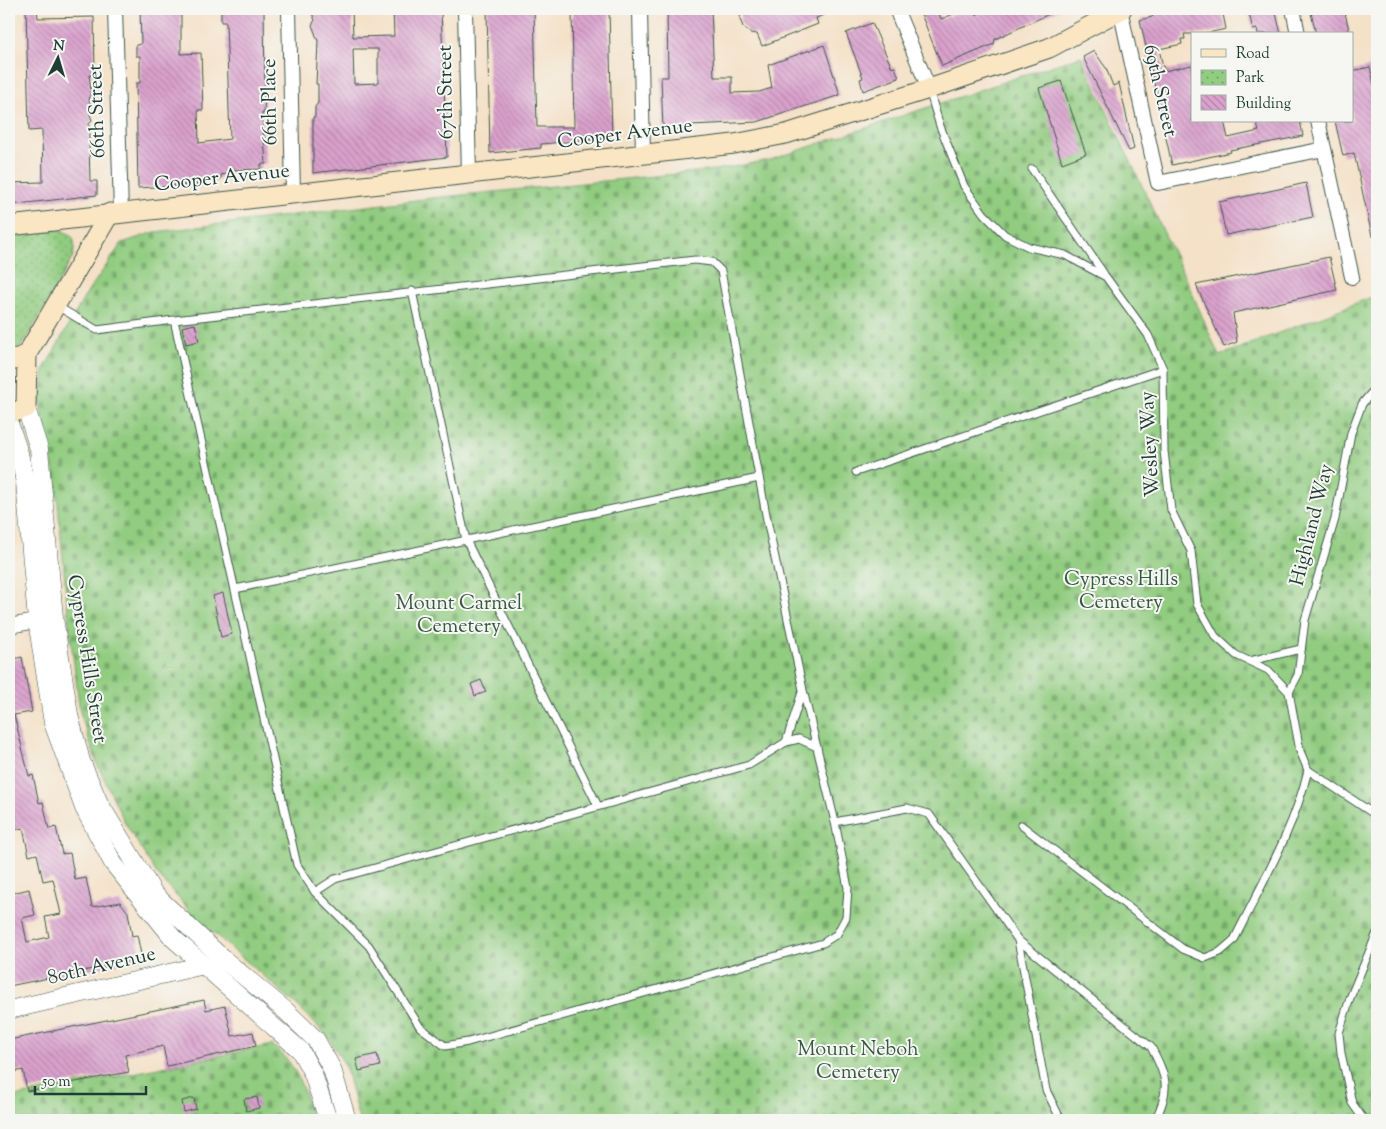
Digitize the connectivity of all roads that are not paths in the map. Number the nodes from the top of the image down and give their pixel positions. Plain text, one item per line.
1 (115, 9) edge
2 (289, 9) edge
3 (465, 9) edge
4 (640, 9) edge
5 (896, 9) edge
6 (1121, 9) edge
7 (1293, 9) edge
8 (1298, 32) edge
9 (929, 89) junction
10 (1318, 122) edge
11 (1324, 149) junction
12 (643, 156) junction
13 (1032, 169) dead end
14 (469, 175) junction
15 (293, 194) junction
16 (115, 213) junction
17 (9, 226) edge
18 (1106, 277) junction
19 (1352, 277) dead end
20 (412, 291) junction
21 (56, 306) junction
22 (174, 320) junction
23 (28, 354) junction
24 (9, 362) edge
25 (1163, 369) junction
26 (1377, 386) edge
27 (18, 411) edge
28 (9, 423) edge
29 (856, 472) dead end
30 (759, 478) junction
31 (466, 540) junction
32 (235, 589) junction
33 (46, 619) junction
34 (9, 626) edge
35 (1301, 649) junction
36 (1250, 661) junction
37 (803, 690) junction
38 (1288, 692) junction
39 (786, 742) junction
40 (817, 747) junction
41 (1308, 770) junction
42 (598, 806) junction
43 (1377, 816) edge
44 (835, 822) junction
45 (1022, 825) dead end
46 (315, 892) junction
47 (1377, 933) edge
48 (1018, 940) junction
49 (204, 965) junction
50 (9, 1010) edge
51 (328, 1120) edge
52 (347, 1120) edge
53 (1061, 1120) edge
54 (1155, 1120) edge
55 (1364, 1120) edge

1 - 16 street, 66th Street
2 - 15 street, 66th Place
3 - 14 street, 67th Street
4 - 12 street
5 - 9 street
6 - 9 main road, Cooper Avenue
6 - 11 street, 69th Street
7 - 8 street
9 - 12 main road, Cooper Avenue
9 - 18 lane, Wesley Way
10 - 11 street
11 - 19 street
12 - 14 main road, Cooper Avenue
13 - 18 lane
14 - 15 main road, Cooper Avenue
15 - 16 main road, Cooper Avenue
16 - 17 main road, Cooper Avenue
16 - 21 main road
18 - 25 lane, Wesley Way
20 - 22 lane
20 - 30 lane
20 - 31 lane
21 - 22 lane
21 - 23 main road
22 - 32 lane
23 - 24 main road
23 - 27 main road
25 - 29 lane
25 - 36 lane, Wesley Way
26 - 35 lane, Highland Way
27 - 33 street, Cypress Hills Street
28 - 33 street, Cypress Hills Street
30 - 31 lane
30 - 37 lane
31 - 32 lane
31 - 42 lane
32 - 46 lane
33 - 34 street
33 - 49 street, Cypress Hills Street
33 - 52 street, Cypress Hills Street
35 - 36 lane
35 - 38 lane, Highland Way
36 - 38 lane, Wesley Way
37 - 39 lane
37 - 40 lane
38 - 41 lane
39 - 40 lane
39 - 42 lane
40 - 44 lane
41 - 43 lane
41 - 45 lane
42 - 46 lane
44 - 46 lane
44 - 48 lane
47 - 55 lane
48 - 53 lane
48 - 54 lane
49 - 50 street, 80th Avenue
49 - 51 street, Cypress Hills Street

